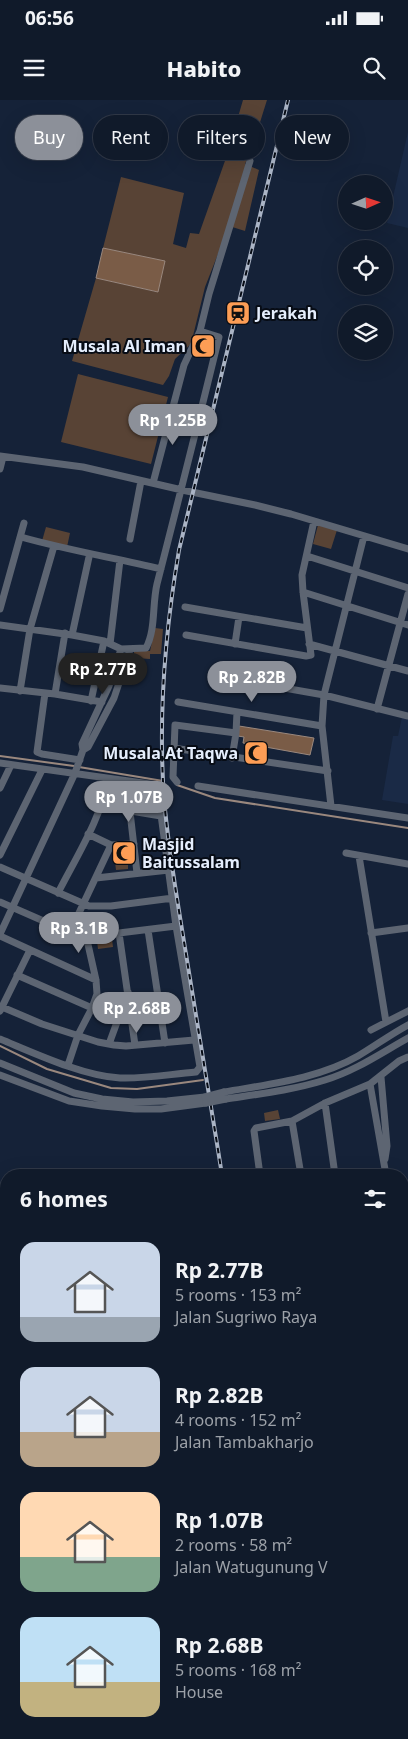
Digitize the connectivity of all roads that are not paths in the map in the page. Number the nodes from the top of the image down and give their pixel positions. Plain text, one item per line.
1 (250, 161) dead end
2 (200, 331) junction
3 (1, 456) edge
4 (0, 469) edge
5 (141, 481) junction
6 (153, 483) junction
7 (182, 490) junction
8 (314, 521) junction
9 (24, 523) dead end
10 (364, 536) junction
11 (21, 537) junction
12 (130, 539) dead end
13 (54, 546) junction
14 (408, 549) edge
15 (307, 556) junction
16 (89, 557) dead end
17 (120, 560) junction
18 (161, 568) junction
19 (355, 571) junction
20 (408, 588) edge
21 (302, 592) junction
22 (408, 594) edge
23 (345, 606) junction
24 (185, 607) dead end
25 (0, 609) edge
26 (239, 617) junction
27 (405, 624) edge
28 (0, 625) edge
29 (307, 628) junction
30 (30, 629) junction
31 (69, 634) junction
32 (186, 635) dead end
33 (107, 642) junction
34 (235, 644) junction
35 (309, 644) junction
36 (121, 649) junction
37 (130, 650) junction
38 (336, 651) junction
39 (389, 667) junction
40 (408, 671) edge
41 (114, 674) junction
42 (122, 676) junction
43 (221, 677) dead end
44 (109, 686) junction
45 (0, 688) edge
46 (117, 689) junction
47 (20, 691) junction
48 (45, 693) junction
49 (55, 694) junction
50 (324, 695) junction
51 (91, 701) junction
52 (102, 702) junction
53 (178, 702) dead end
54 (377, 709) junction
55 (237, 712) junction
56 (408, 716) edge
57 (322, 726) junction
58 (236, 733) junction
59 (173, 748) junction
60 (83, 750) junction
61 (232, 758) junction
62 (80, 760) junction
63 (0, 763) edge
64 (11, 765) junction
65 (42, 770) junction
66 (328, 771) junction
67 (76, 772) junction
68 (107, 779) junction
69 (177, 782) dead end
70 (198, 786) dead end
71 (0, 788) edge
72 (101, 806) junction
73 (331, 806) junction
74 (130, 812) junction
75 (161, 816) junction
76 (408, 818) edge
77 (88, 834) junction
78 (134, 844) junction
79 (111, 845) junction
80 (346, 853) dead end
81 (0, 855) edge
82 (359, 856) junction
83 (408, 864) edge
84 (0, 867) edge
85 (169, 870) junction
86 (137, 873) junction
87 (27, 878) junction
88 (96, 878) junction
89 (58, 893) junction
90 (173, 898) junction
91 (0, 902) edge
92 (83, 904) junction
93 (13, 908) junction
94 (176, 926) junction
95 (408, 928) edge
96 (148, 930) junction
97 (70, 932) junction
98 (371, 933) junction
99 (119, 934) junction
100 (0, 935) edge
101 (86, 940) junction
102 (30, 950) junction
103 (17, 975) junction
104 (96, 980) junction
105 (128, 991) junction
106 (92, 1008) junction
107 (1, 1009) edge
108 (408, 1011) edge
109 (386, 1022) junction
110 (408, 1025) edge
111 (371, 1030) dead end
112 (78, 1035) junction
113 (408, 1038) edge
114 (0, 1039) edge
115 (194, 1040) junction
116 (165, 1043) junction
117 (109, 1044) junction
118 (135, 1045) junction
119 (408, 1057) edge
120 (1, 1065) edge
121 (68, 1065) junction
122 (0, 1075) edge
123 (381, 1077) junction
124 (370, 1084) junction
125 (225, 1096) junction
126 (205, 1100) junction
127 (325, 1103) junction
128 (292, 1121) junction
129 (384, 1162) junction
130 (259, 1169) edge
131 (300, 1169) edge
132 (334, 1169) edge
133 (385, 1169) edge

1 - 2 street
2 - 6 street
2 - 7 street
3 - 4 street
3 - 5 street
5 - 6 street
5 - 12 street
6 - 7 street
7 - 8 street
7 - 18 street
8 - 10 street
8 - 15 street
9 - 11 street
10 - 14 street
10 - 19 street
11 - 13 street
11 - 25 street
13 - 17 street
13 - 30 street
15 - 19 street
15 - 21 street
16 - 31 street
17 - 18 street
17 - 33 street
18 - 37 street
19 - 20 street
19 - 23 street
21 - 23 street
21 - 29 street
22 - 27 street
23 - 27 street
23 - 38 street
24 - 26 street
26 - 29 street
26 - 34 street
27 - 39 street
28 - 30 street
29 - 35 street
30 - 31 street
30 - 47 street
31 - 33 street
31 - 49 street
32 - 34 street
33 - 36 street
33 - 51 street
34 - 35 street
35 - 38 street
36 - 37 street
36 - 41 street
37 - 42 street
38 - 39 street
38 - 50 street
39 - 40 street
39 - 54 street
41 - 42 street
41 - 44 street
42 - 46 street
43 - 50 street
44 - 46 street
44 - 52 street
45 - 47 street
46 - 60 street
47 - 48 street
48 - 49 street
48 - 62 street
49 - 51 street
50 - 54 street
50 - 57 street
51 - 52 street
52 - 60 street
53 - 55 street
54 - 56 street
55 - 57 street
55 - 58 street
57 - 66 street
58 - 59 street
58 - 61 street
59 - 61 street
59 - 69 street
60 - 62 street
61 - 66 street
62 - 67 street
63 - 64 street
64 - 65 street
64 - 71 street
65 - 67 street
65 - 81 street
66 - 73 street
67 - 68 street
67 - 87 street
68 - 72 street
68 - 75 street
70 - 73 street
72 - 74 street
72 - 77 street
73 - 76 street
74 - 75 street
74 - 78 street
75 - 85 street
77 - 79 street
77 - 89 street
78 - 79 street
78 - 86 street
79 - 88 street
80 - 82 street
82 - 83 street
82 - 98 street
84 - 87 street
85 - 86 street
85 - 90 street
86 - 88 street
87 - 89 street
87 - 93 street
88 - 92 street
89 - 92 street
90 - 92 street
90 - 94 street
91 - 93 street
92 - 97 street
93 - 97 street
93 - 100 street
94 - 96 street
94 - 115 street
95 - 98 street
96 - 99 street
96 - 116 street
97 - 101 street
98 - 109 street
99 - 101 street
99 - 105 street
100 - 102 street
101 - 104 street
102 - 103 street
102 - 104 street
103 - 106 street
103 - 107 street
104 - 106 street
105 - 117 street
105 - 118 street
106 - 112 street
107 - 112 street
108 - 109 street
109 - 111 street
110 - 125 street
112 - 117 street
112 - 121 street
113 - 125 street
114 - 121 street
115 - 116 street
115 - 121 street
116 - 118 street
117 - 118 street
119 - 123 street
120 - 126 street
122 - 126 street
123 - 124 street
123 - 129 street
124 - 127 street
124 - 129 street
125 - 126 street, bridge
127 - 128 street
127 - 132 street
128 - 130 street
128 - 131 street
129 - 133 street

